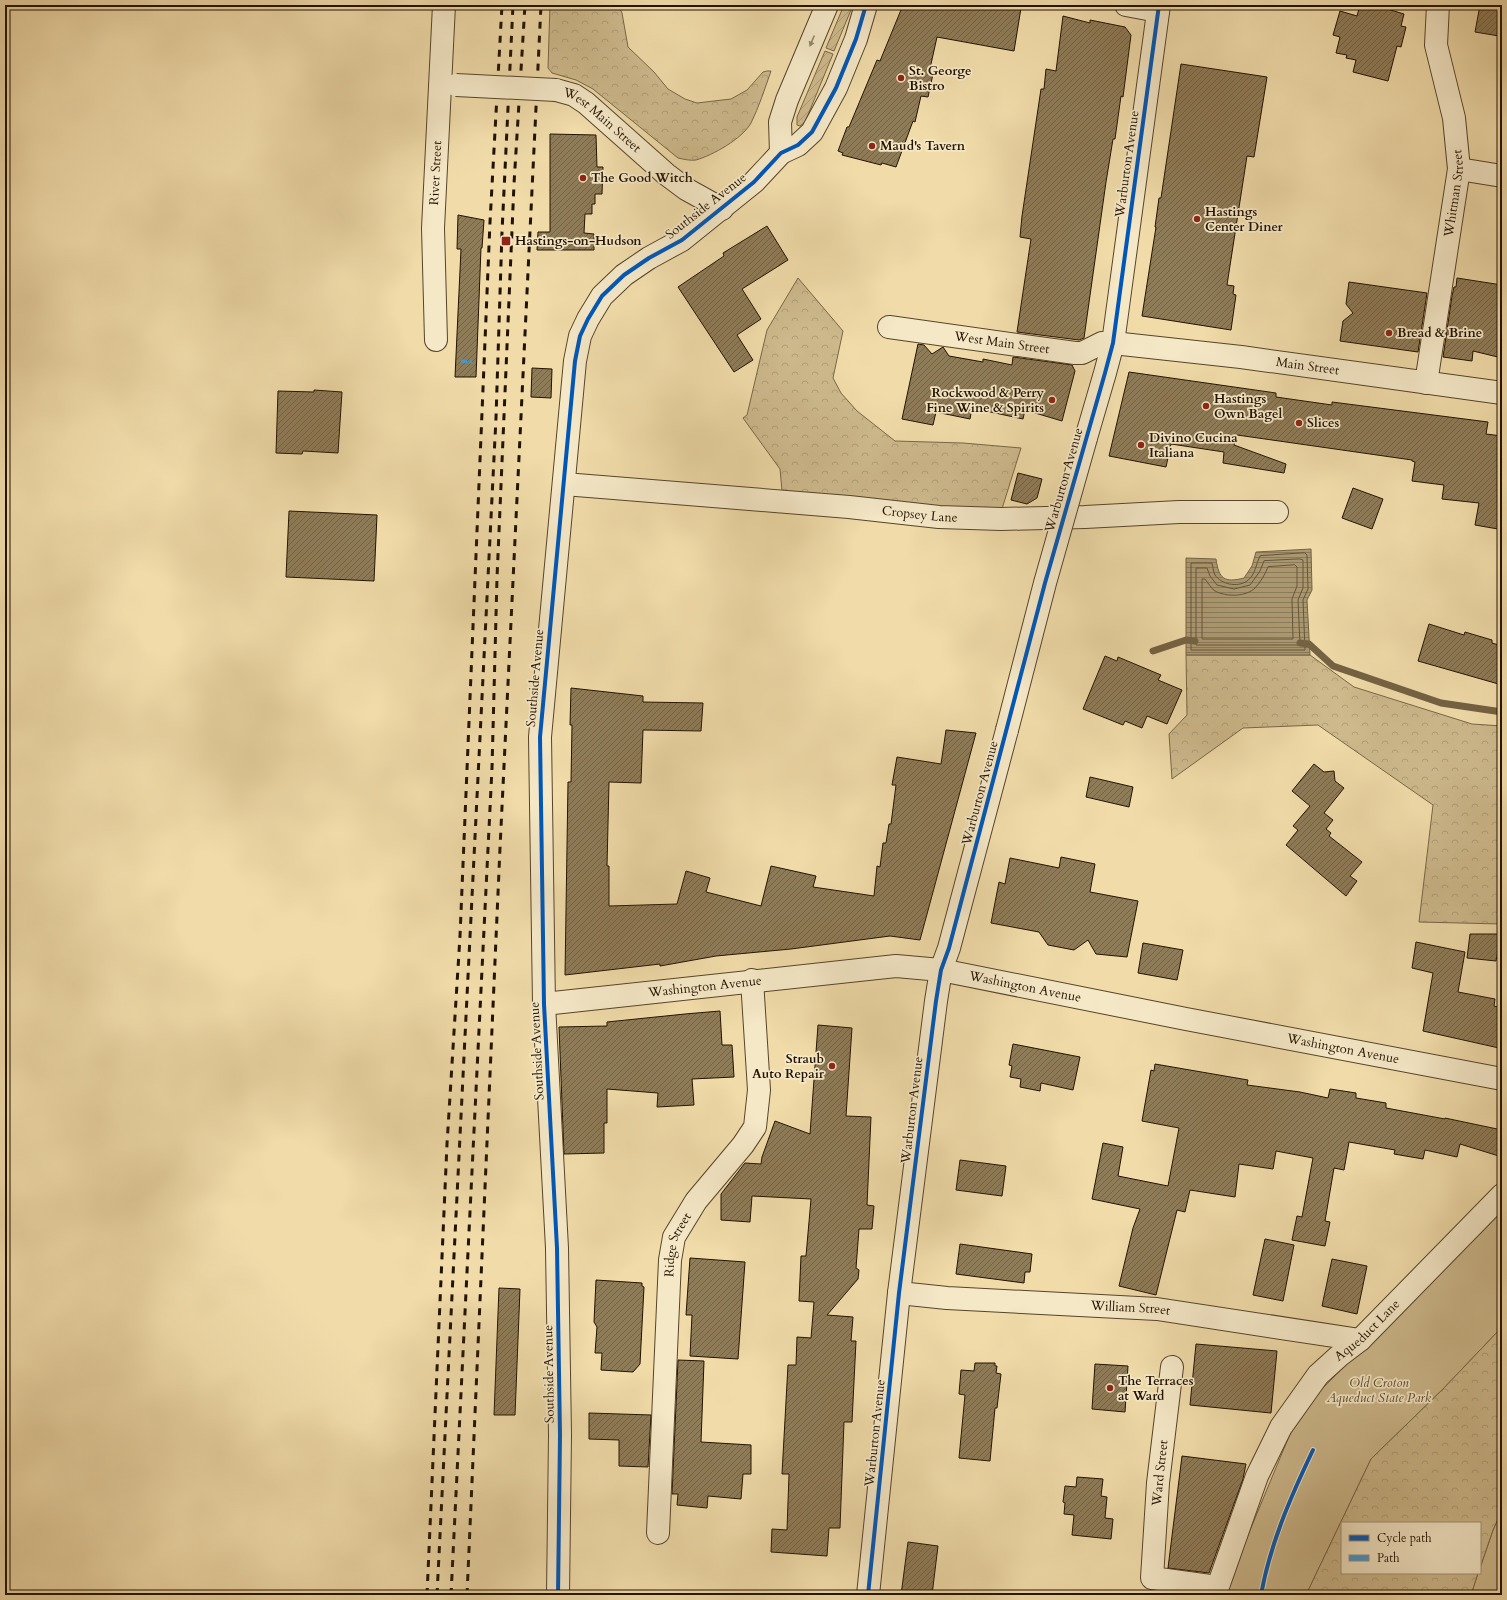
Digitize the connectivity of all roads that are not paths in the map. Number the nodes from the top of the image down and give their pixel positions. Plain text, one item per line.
1 (444, 5) edge
2 (827, 5) edge
3 (866, 5) edge
4 (1126, 5) edge
5 (1438, 5) edge
6 (1158, 8) edge
7 (448, 84) junction
8 (781, 153) junction
9 (1458, 169) junction
10 (1502, 176) edge
11 (722, 209) junction
12 (889, 327) dead end
13 (436, 340) dead end
14 (1112, 343) junction
15 (1426, 383) junction
16 (1502, 393) edge
17 (564, 484) junction
18 (1277, 512) dead end
19 (942, 970) junction
20 (752, 980) junction
21 (544, 1004) junction
22 (1502, 1079) edge
23 (1502, 1195) edge
24 (899, 1293) junction
25 (1360, 1340) junction
26 (1172, 1367) dead end
27 (658, 1533) dead end
28 (1216, 1591) edge
29 (558, 1595) edge
30 (868, 1595) edge

1 - 7 street, River Street
2 -> 8 street
3 - 8 street, Southside Avenue
4 - 6 street
5 - 9 street, Whitman Street
6 - 14 street, Warburton Avenue
7 - 11 street, West Main Street, bridge
7 - 13 street, River Street
8 - 11 street, Southside Avenue
9 - 10 street
9 - 15 street, Whitman Street
11 - 17 street, Southside Avenue
12 - 14 street, West Main Street
14 - 15 street, Main Street
14 - 19 street, Warburton Avenue, bridge
15 - 16 street, Main Street
17 - 18 street, Cropsey Lane
17 - 21 street, Southside Avenue
19 - 20 street, Washington Avenue
19 - 22 street, Washington Avenue
19 - 24 street, Warburton Avenue
20 - 21 street, Washington Avenue
20 - 27 street, Ridge Street
21 - 29 street, Southside Avenue
23 - 25 street, Aqueduct Lane
24 - 25 street, William Street
24 - 30 street, Warburton Avenue
25 - 28 street, Aqueduct Lane
26 - 28 street, Ward Street

